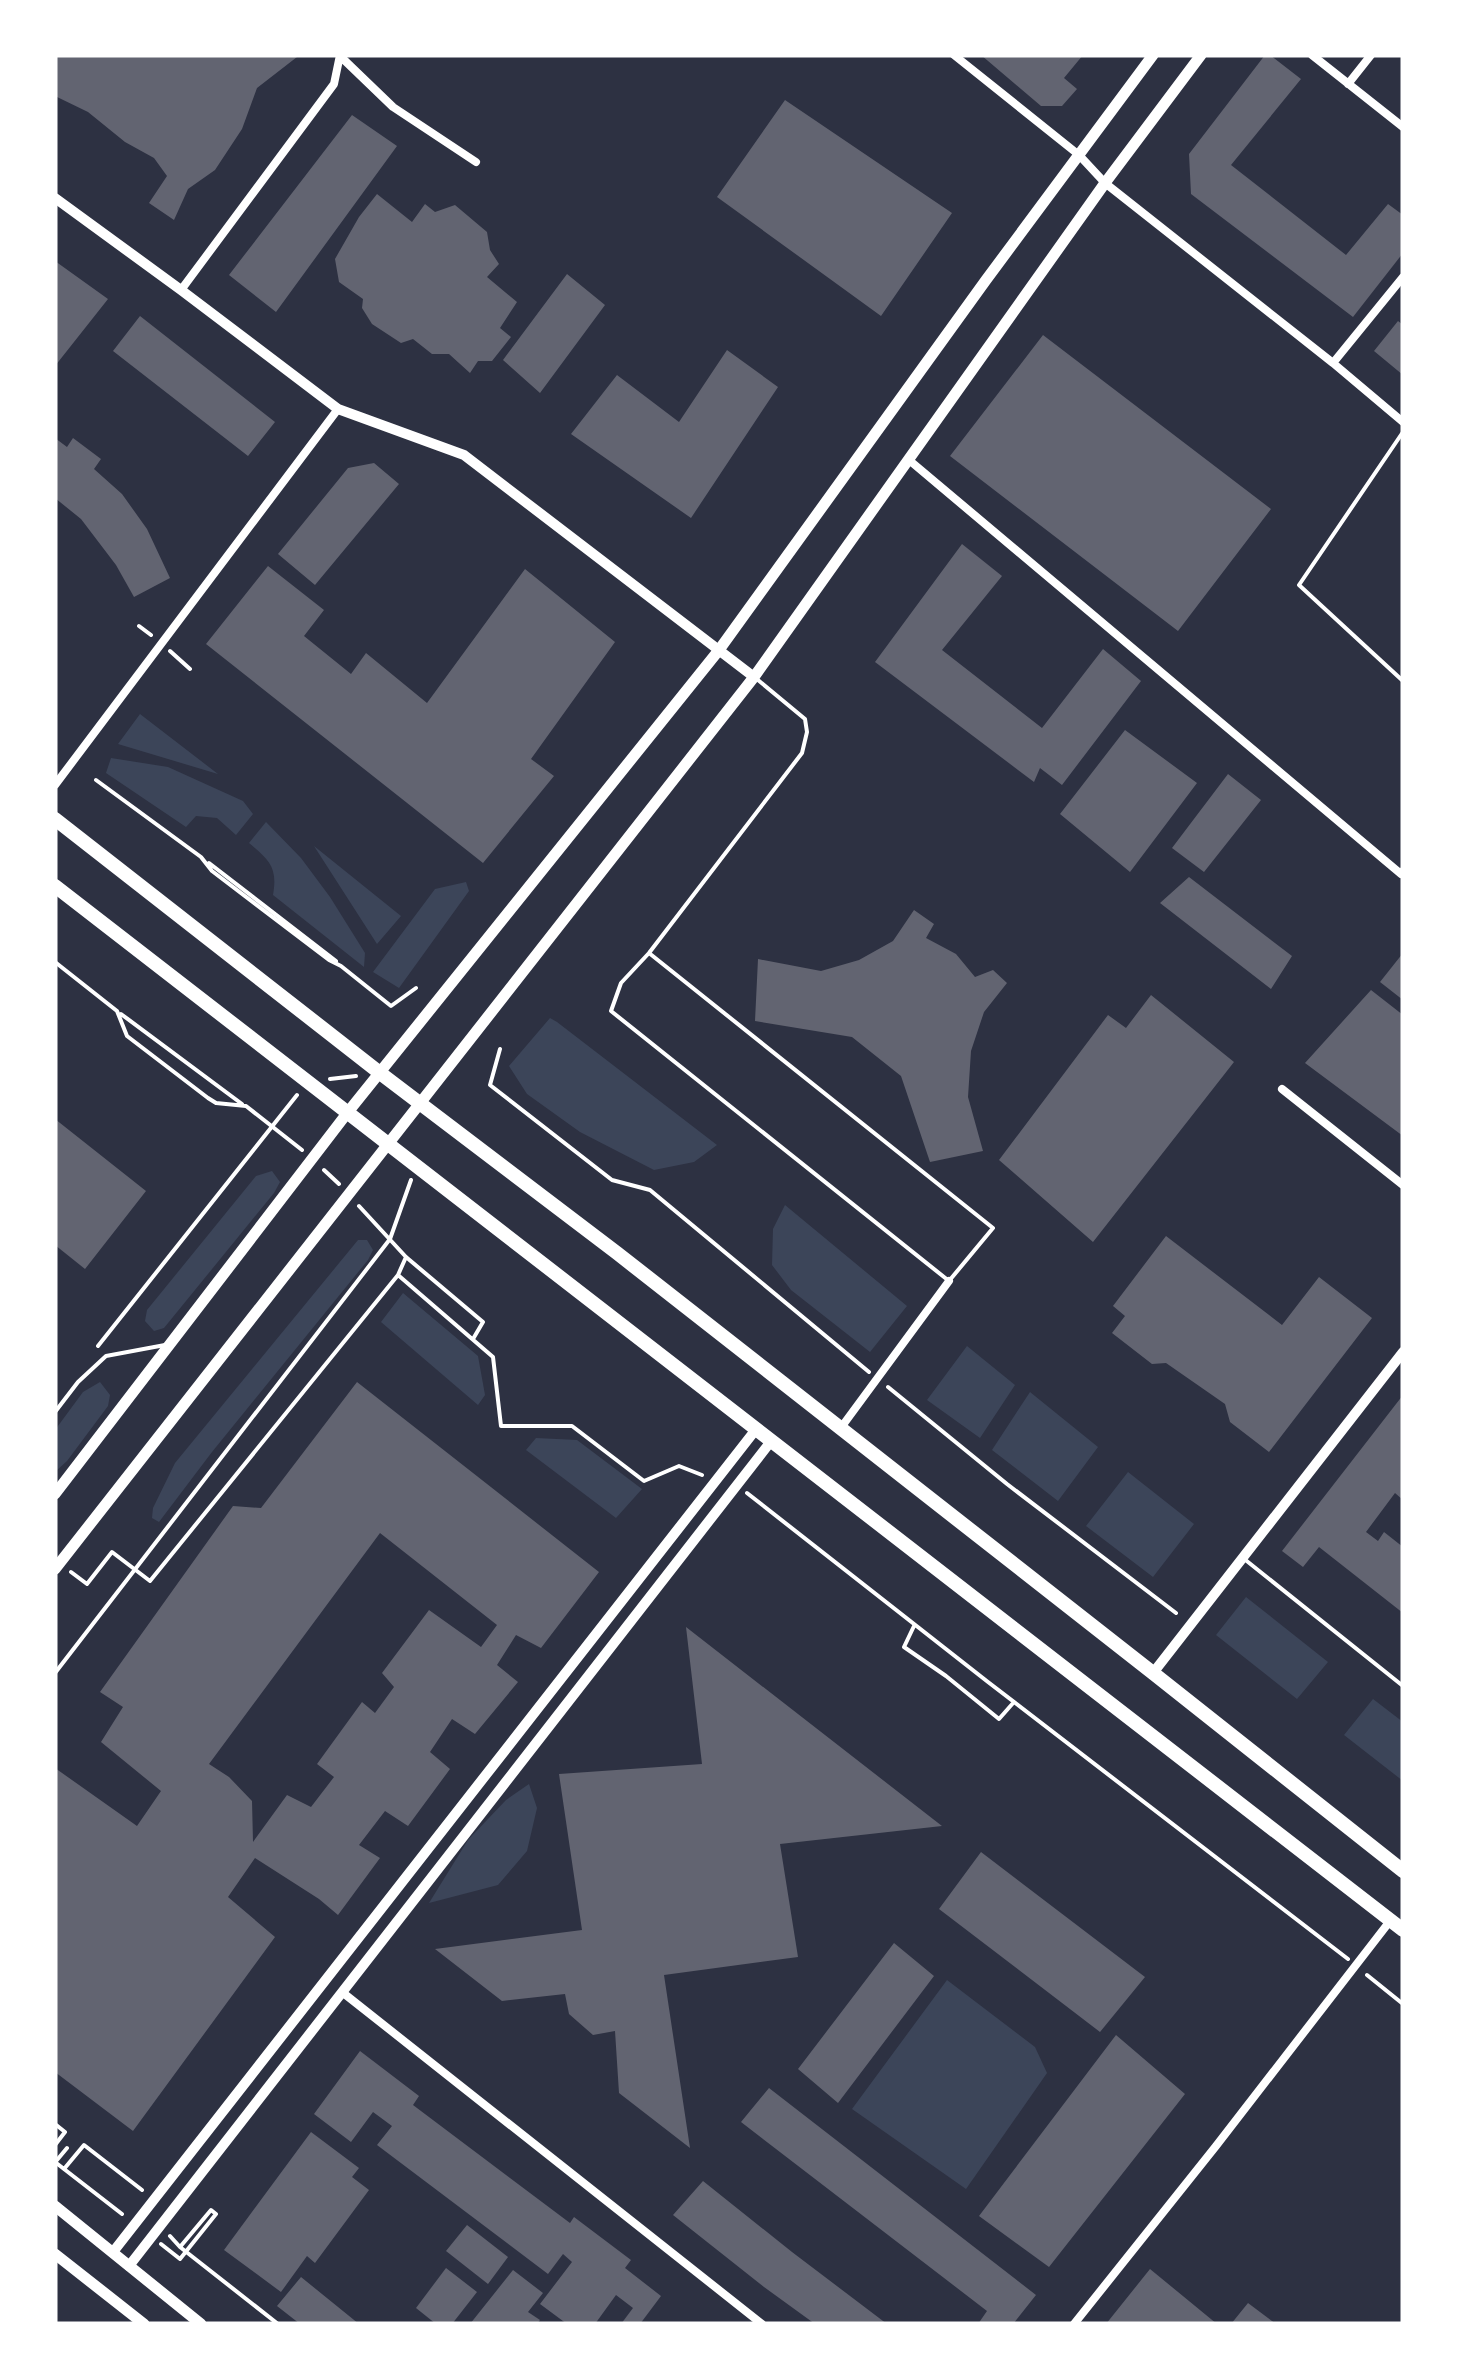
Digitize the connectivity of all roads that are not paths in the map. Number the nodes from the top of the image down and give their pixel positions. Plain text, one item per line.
1 (339, 55) edge
2 (954, 55) edge
3 (1154, 55) edge
4 (1201, 55) edge
5 (1312, 55) edge
6 (1370, 55) edge
7 (1348, 84) junction
8 (1403, 127) edge
9 (1079, 154) junction
10 (476, 162) dead end
11 (1105, 184) junction
12 (55, 198) edge
13 (1403, 278) edge
14 (181, 290) junction
15 (1334, 363) junction
16 (338, 408) junction
17 (1403, 422) edge
18 (1403, 432) edge
19 (909, 460) junction
20 (719, 650) junction
21 (754, 677) junction
22 (1403, 681) edge
23 (55, 786) edge
24 (55, 819) edge
25 (1403, 871) edge
26 (55, 886) edge
27 (649, 953) junction
28 (380, 1074) junction
29 (1282, 1089) dead end
30 (420, 1102) junction
31 (348, 1112) junction
32 (388, 1144) junction
33 (1403, 1185) edge
34 (948, 1281) junction
35 (170, 1344) junction
36 (1403, 1352) edge
37 (55, 1412) edge
38 (756, 1428) junction
39 (840, 1430) junction
40 (772, 1440) junction
41 (55, 1494) edge
42 (1242, 1558) junction
43 (57, 1566) edge
44 (1154, 1673) junction
45 (1403, 1686) edge
46 (1403, 1871) edge
47 (1390, 1921) junction
48 (1403, 1932) edge
49 (342, 1992) junction
50 (55, 2206) edge
51 (113, 2252) junction
52 (55, 2254) edge
53 (129, 2266) junction
54 (144, 2324) edge
55 (201, 2324) edge
56 (762, 2324) edge
57 (1074, 2324) edge

1 - 10 street
1 - 14 street
2 - 9 street
3 - 9 main road
4 - 11 main road
5 - 7 street
6 - 7 street
7 - 8 street
9 - 11 street
9 - 20 main road
11 - 15 street
11 - 19 main road
12 - 14 street
13 - 15 street
14 - 16 street
15 - 17 street
16 - 20 street
16 - 23 street
18 - 22 lane
19 - 21 main road
19 - 25 street
20 - 21 street
20 - 28 main road
21 - 27 lane
21 - 30 main road
24 - 28 highway
26 - 31 highway
27 - 34 lane
27 - 34 lane
28 - 30 highway
28 - 31 main road
29 - 33 street
30 - 32 main road
30 - 39 highway
31 - 32 highway
31 - 35 main road
32 - 38 highway
32 - 43 main road
34 - 39 street
35 - 37 lane
35 - 41 main road
36 - 42 street
38 - 40 highway
38 - 51 street
39 - 44 highway
40 - 47 highway
40 - 49 street
42 - 44 street
42 - 45 lane
44 - 46 highway
47 - 48 highway
47 - 57 street
49 - 53 street
49 - 56 street
50 - 51 main road
51 - 53 main road
52 - 54 main road
53 - 55 main road

